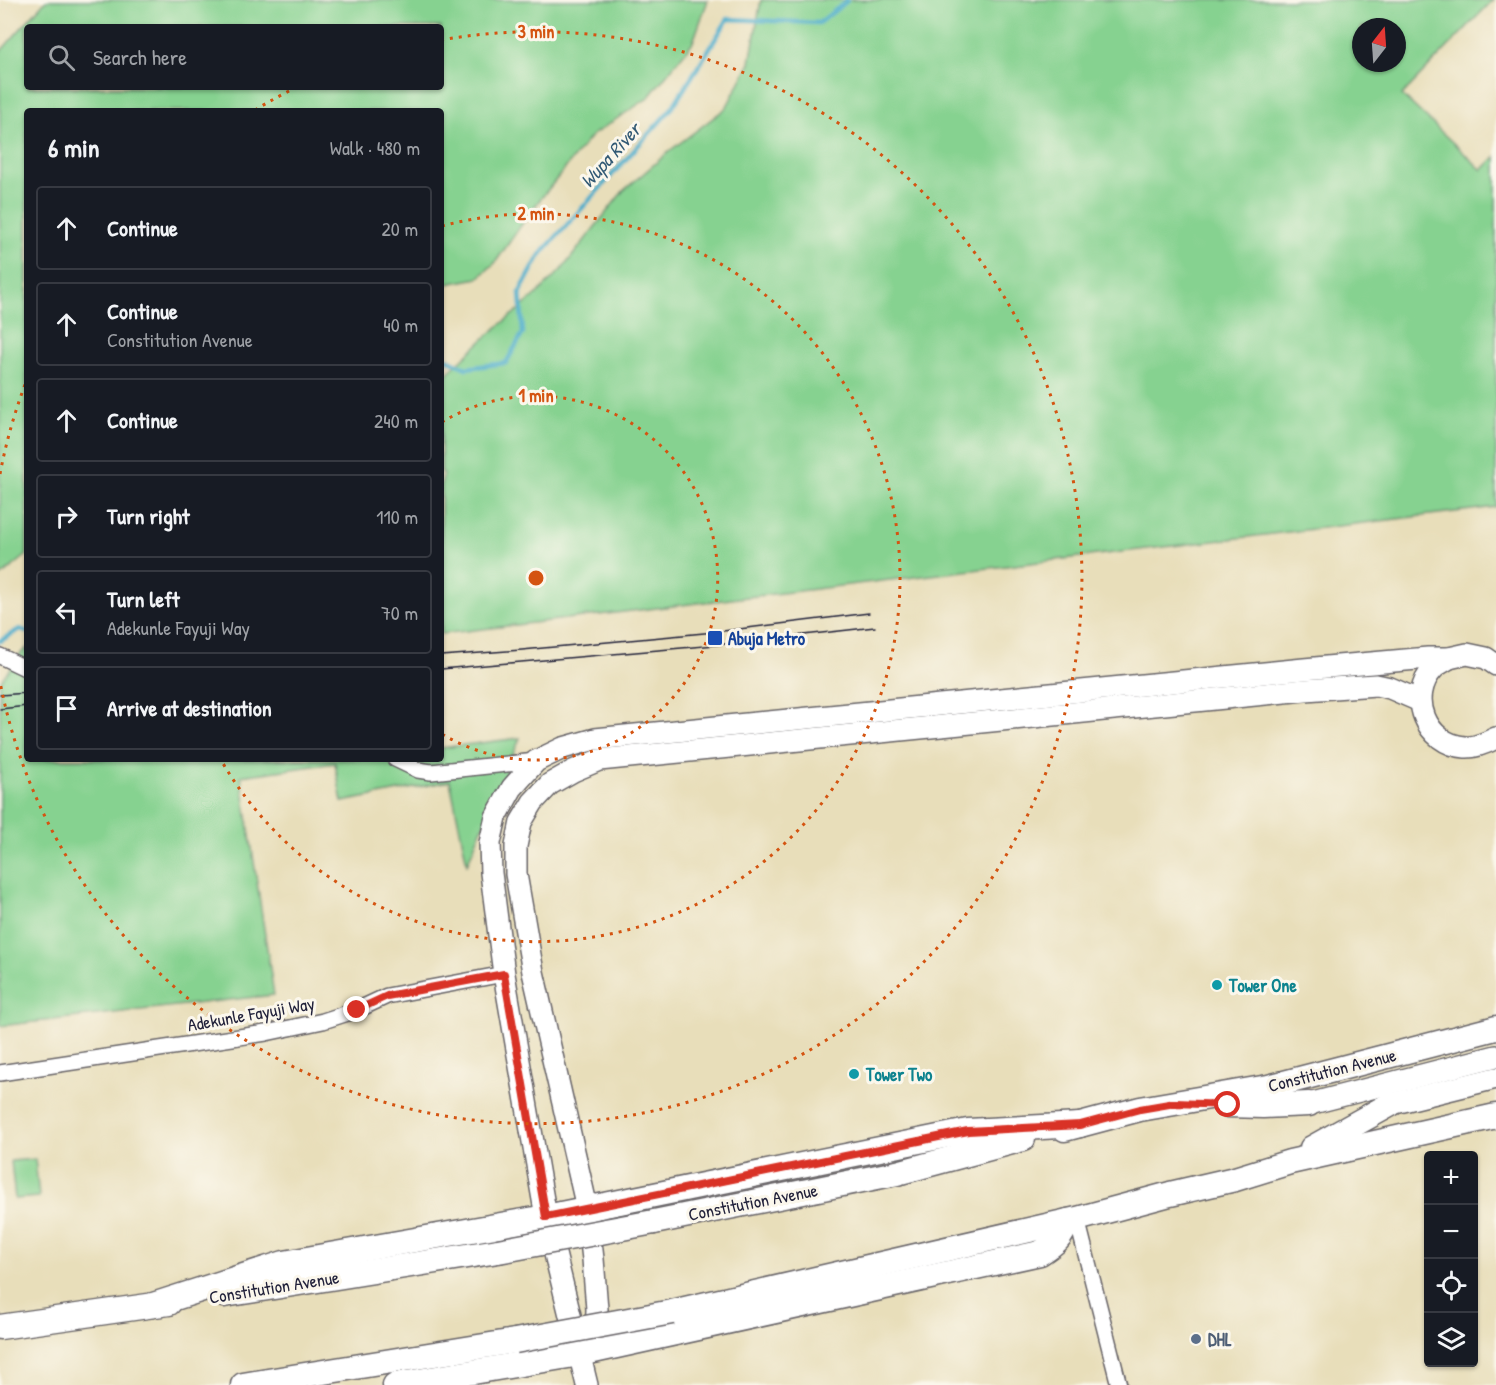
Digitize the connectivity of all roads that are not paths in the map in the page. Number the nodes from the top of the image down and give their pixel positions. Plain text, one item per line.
1 (0, 656) edge
2 (1449, 657) junction
3 (1496, 665) edge
4 (23, 667) edge
5 (1420, 701) junction
6 (1496, 738) edge
7 (536, 761) junction
8 (401, 762) edge
9 (504, 974) junction
10 (1489, 1030) edge
11 (1496, 1056) edge
12 (0, 1073) edge
13 (1496, 1078) edge
14 (1175, 1103) junction
15 (1309, 1104) joint
16 (1391, 1104) joint
17 (1496, 1116) edge
18 (1080, 1125) junction
19 (1290, 1162) junction
20 (587, 1208) junction
21 (546, 1217) junction
22 (1072, 1220) junction
23 (153, 1305) junction
24 (0, 1327) edge
25 (587, 1353) junction
26 (254, 1383) edge
27 (587, 1383) edge
28 (289, 1385) edge
29 (395, 1385) edge
30 (1119, 1385) edge

1 - 4 street
2 - 3 street
2 - 5 street
2 - 7 street
5 - 6 street
5 - 20 street
7 - 8 street
7 - 9 street
9 - 12 street, Adekunle Fayuji Way
9 - 21 street
10 - 14 main road, Constitution Avenue
11 - 15 street, Constitution Avenue
13 - 16 street
14 - 15 main road
14 - 18 main road, Constitution Avenue
16 - 19 main road
17 - 19 main road
18 - 20 main road
18 - 23 main road, Constitution Avenue, bridge
19 - 22 main road
20 - 21 main road
20 - 25 street
21 - 23 main road
21 - 25 street
22 - 25 main road
22 - 26 main road, bridge
22 - 30 street
23 - 24 main road, Constitution Avenue
25 - 27 street
25 - 29 main road
26 - 28 main road

